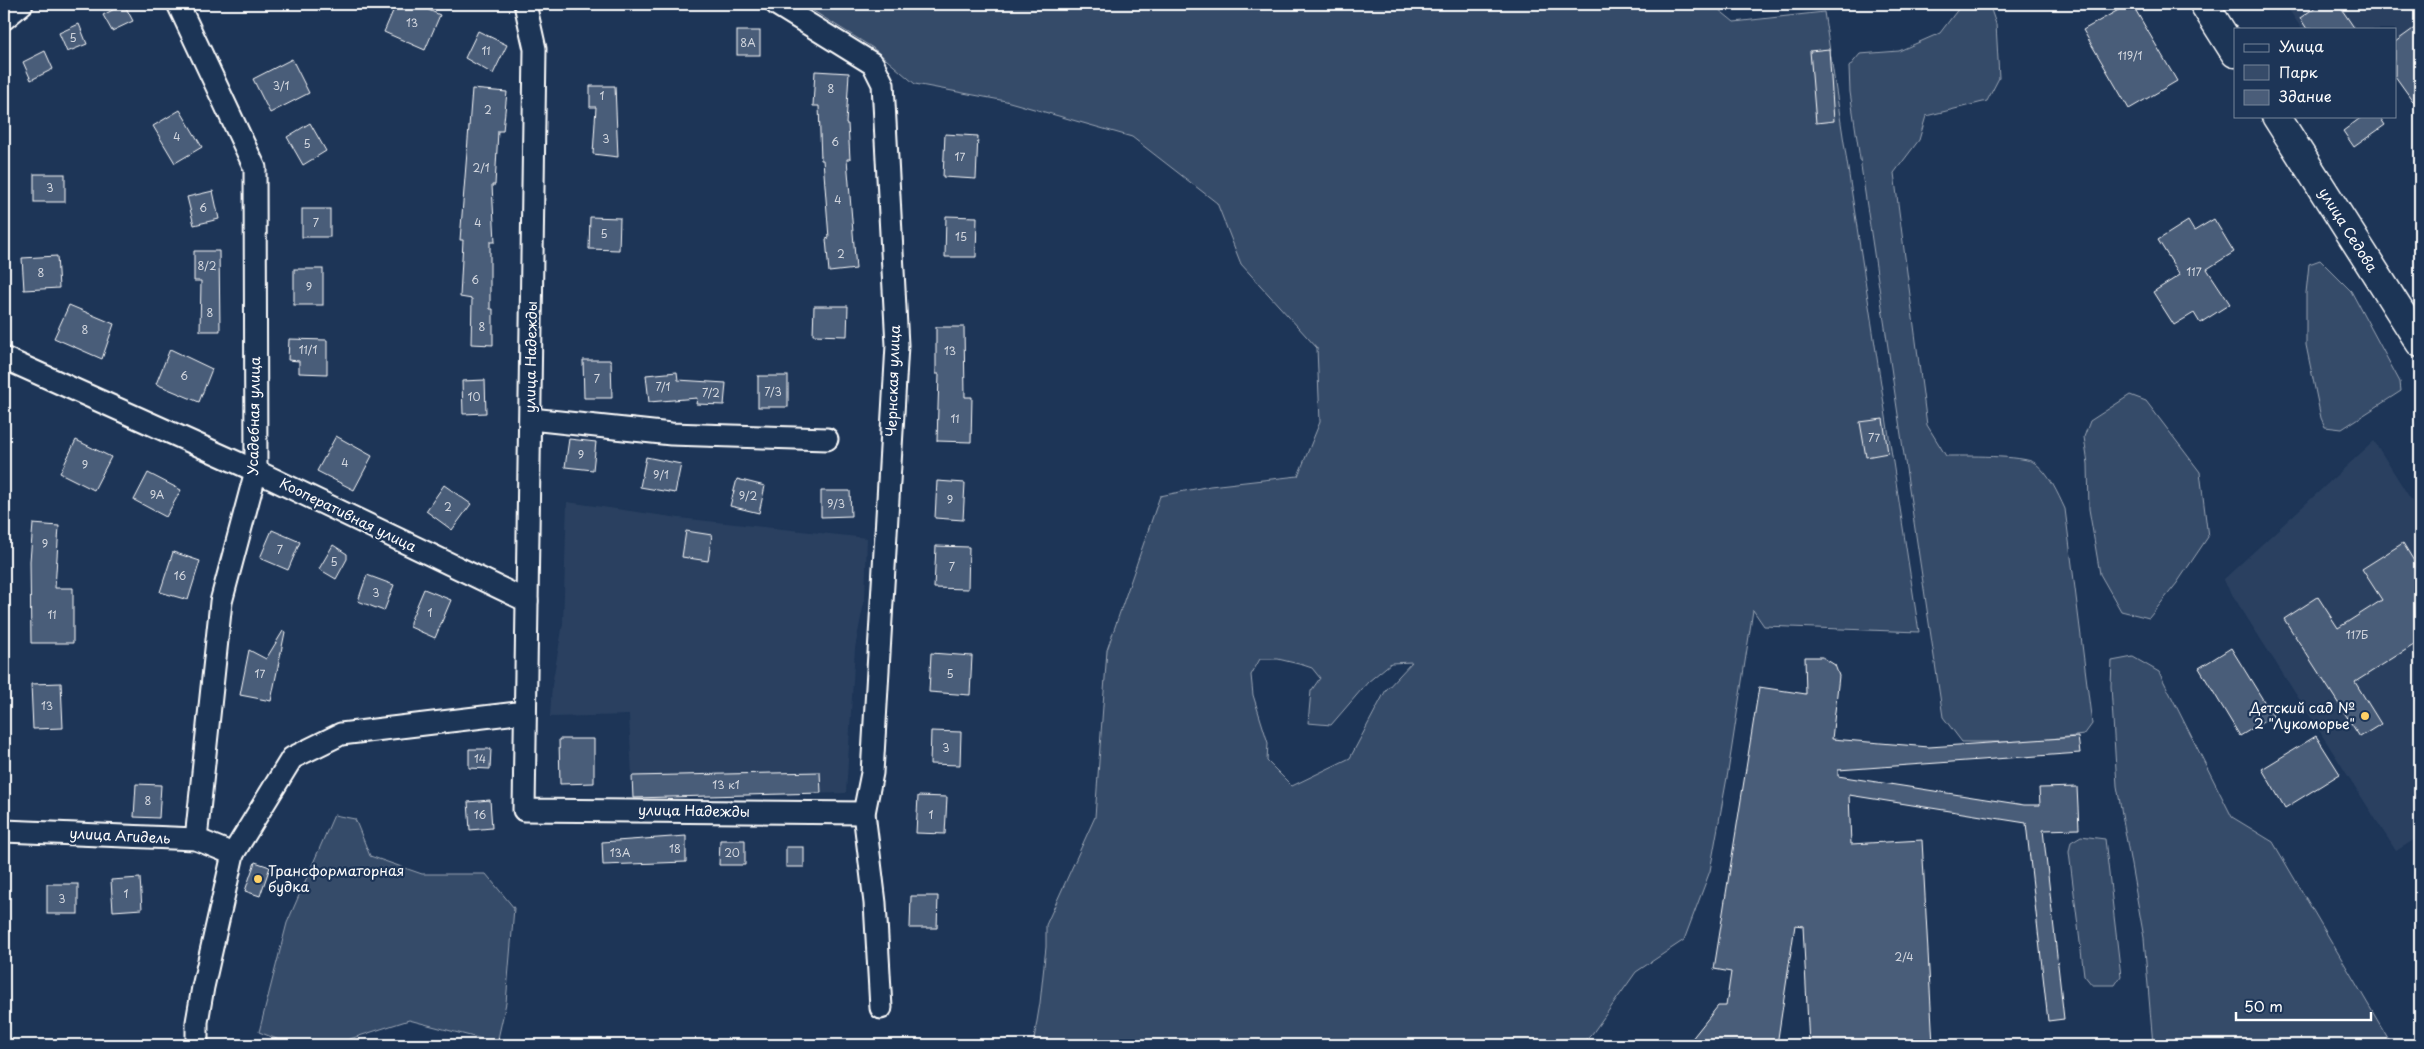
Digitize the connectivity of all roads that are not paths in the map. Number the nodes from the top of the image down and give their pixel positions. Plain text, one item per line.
1 (22, 4) edge
2 (178, 4) edge
3 (525, 4) edge
4 (776, 4) edge
5 (2204, 4) edge
6 (4, 19) edge
7 (2234, 51) edge
8 (2277, 118) edge
9 (2420, 344) edge
10 (4, 358) edge
11 (531, 420) junction
12 (827, 439) dead end
13 (256, 471) junction
14 (527, 601) junction
15 (525, 712) junction
16 (864, 813) junction
17 (4, 831) edge
18 (196, 840) junction
19 (234, 854) junction
20 (881, 1008) dead end
21 (197, 1045) edge

1 - 6 street
2 - 13 street, Усадебная улица
3 - 11 street, улица Надежды
4 - 16 street, Чернская улица
5 - 7 main road
8 - 9 main road, улица Седова
10 - 13 street, Кооперативная улица
11 - 12 street
11 - 14 street, улица Надежды
13 - 14 street, Кооперативная улица
13 - 18 street, Усадебная улица
14 - 15 street, улица Надежды
15 - 16 street, улица Надежды
15 - 19 street
16 - 20 street, Чернская улица
17 - 18 street, улица Агидель
18 - 19 street, улица Агидель
19 - 21 street

